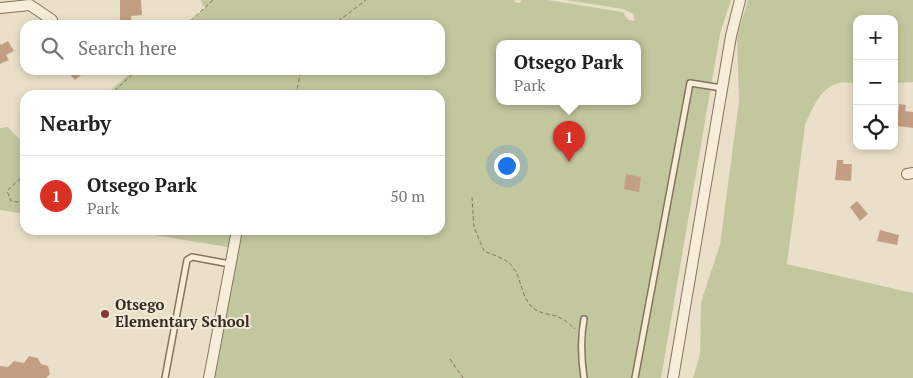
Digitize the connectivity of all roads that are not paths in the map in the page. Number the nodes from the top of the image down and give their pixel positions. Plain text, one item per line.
1 (740, 0) edge
2 (0, 8) edge
3 (52, 20) dead end
4 (722, 88) junction
5 (236, 235) edge
6 (231, 264) junction
7 (584, 319) dead end
8 (165, 378) edge
9 (209, 378) edge
10 (584, 378) edge
11 (635, 378) edge
12 (673, 378) edge

1 - 4 street
2 - 3 street
4 - 11 lane
4 - 12 street
5 - 6 street
6 - 8 lane
6 - 9 street
7 - 10 lane

